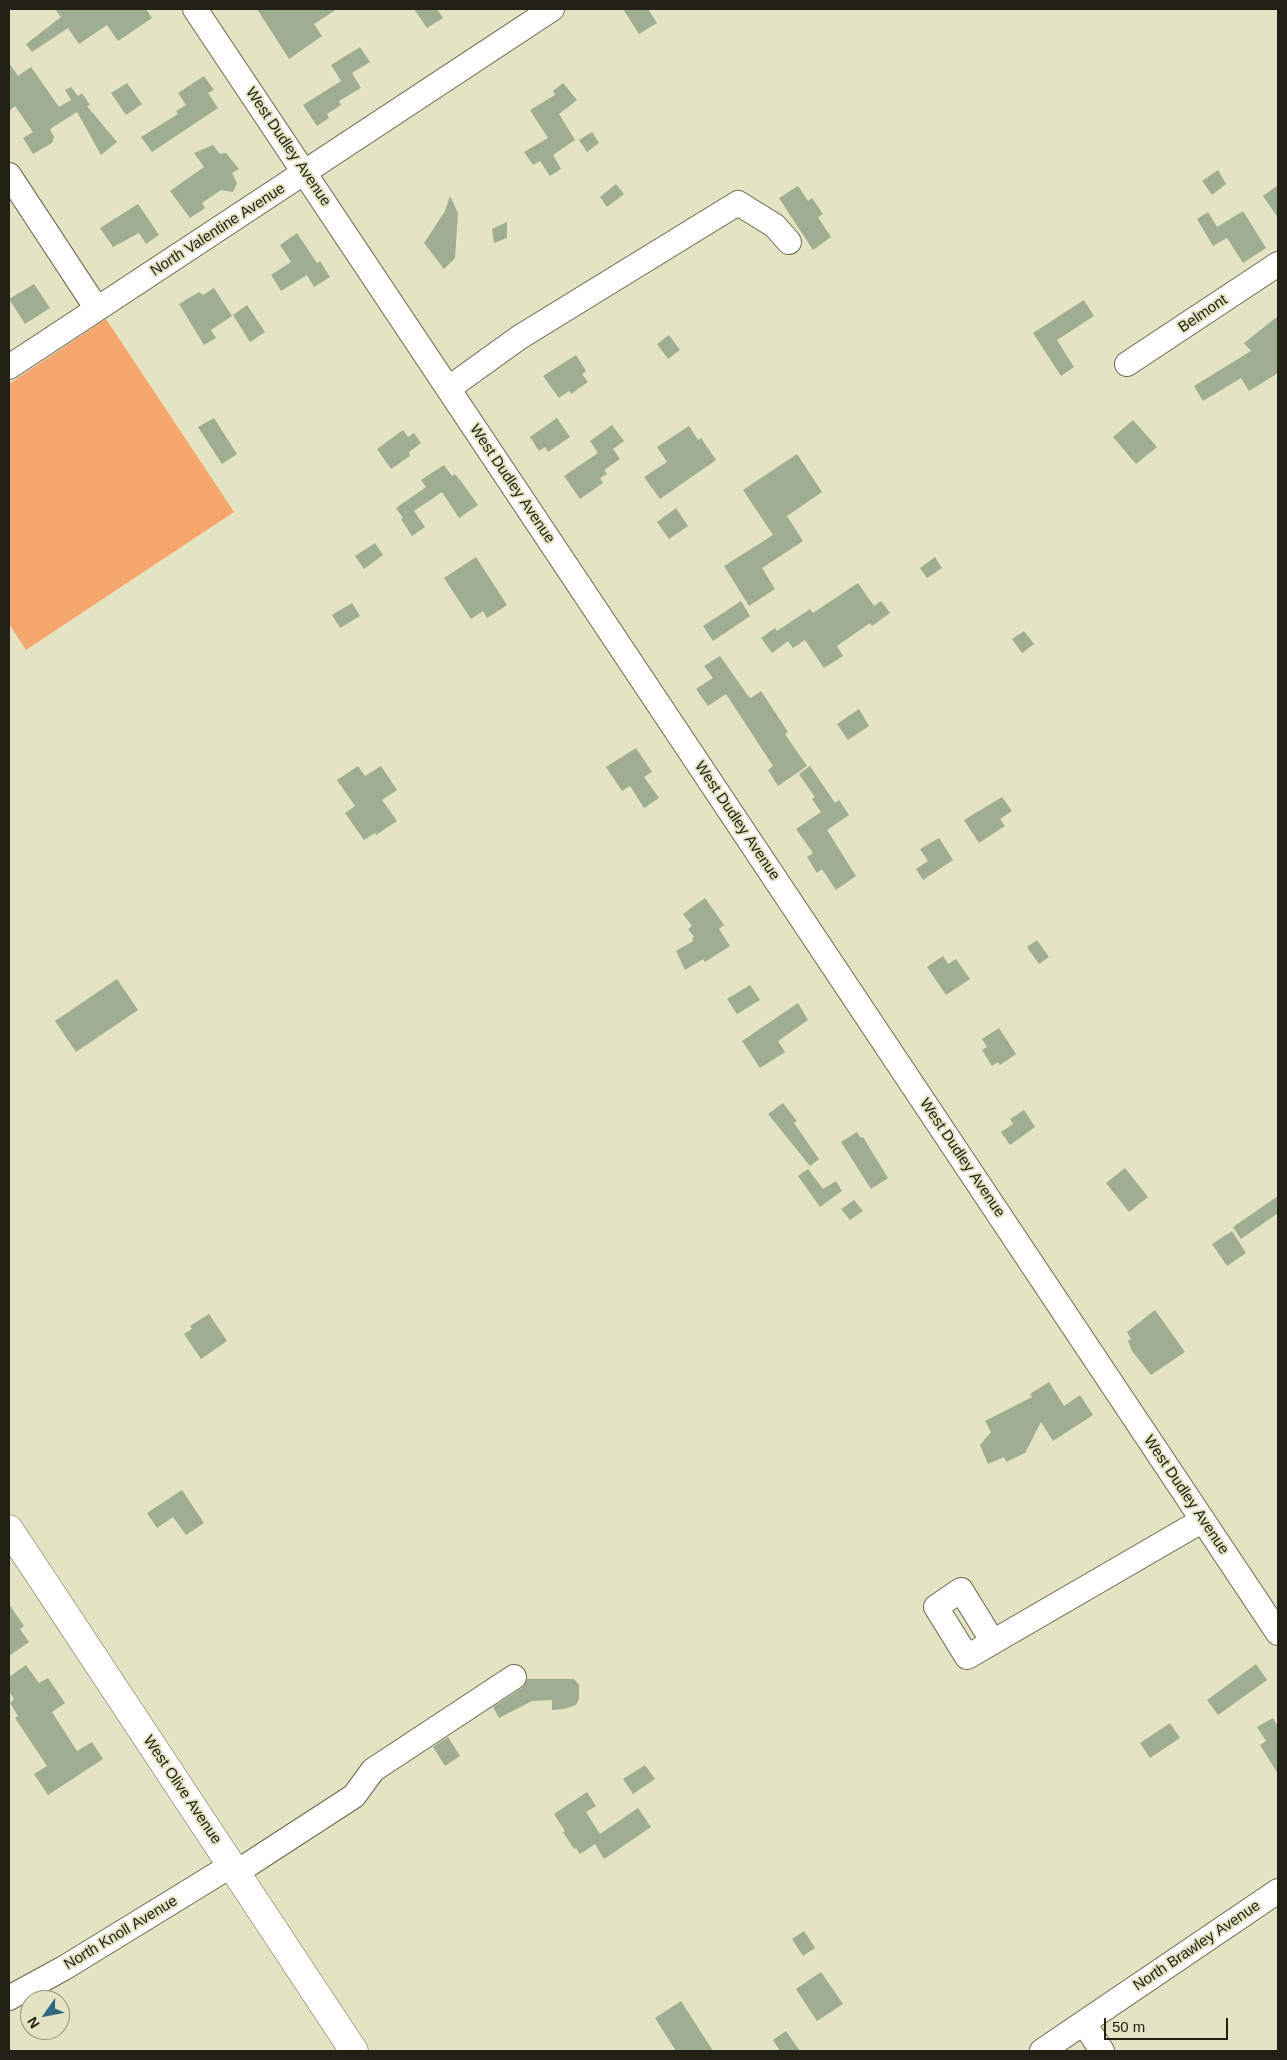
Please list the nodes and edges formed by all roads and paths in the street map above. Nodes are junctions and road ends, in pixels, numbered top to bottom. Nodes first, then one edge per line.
1 (195, 9) edge
2 (552, 9) edge
3 (305, 172) junction
4 (9, 176) edge
5 (789, 242) dead end
6 (1278, 264) edge
7 (97, 309) junction
8 (1127, 364) dead end
9 (9, 367) edge
10 (448, 388) junction
11 (1203, 1520) junction
12 (13, 1544) edge
13 (1278, 1633) edge
14 (994, 1642) dead end
15 (514, 1677) dead end
16 (235, 1869) junction
17 (1278, 1891) edge
18 (9, 1998) edge
19 (1084, 2023) junction
20 (354, 2051) edge
21 (1042, 2051) edge
22 (1102, 2051) edge

1 - 3 street, West Dudley Avenue
2 - 3 street, North Valentine Avenue
3 - 7 street, North Valentine Avenue
3 - 10 street, West Dudley Avenue
4 - 7 street
5 - 10 street
6 - 8 street, Belmont
7 - 9 street, North Valentine Avenue
10 - 11 street, West Dudley Avenue
11 - 13 street, West Dudley Avenue
11 - 14 street
12 - 16 main road, West Olive Avenue
15 - 16 street, North Knoll Avenue
16 - 18 street, North Knoll Avenue
16 - 20 main road, West Olive Avenue
17 - 19 street, North Brawley Avenue
19 - 21 street, North Brawley Avenue
19 - 22 street

